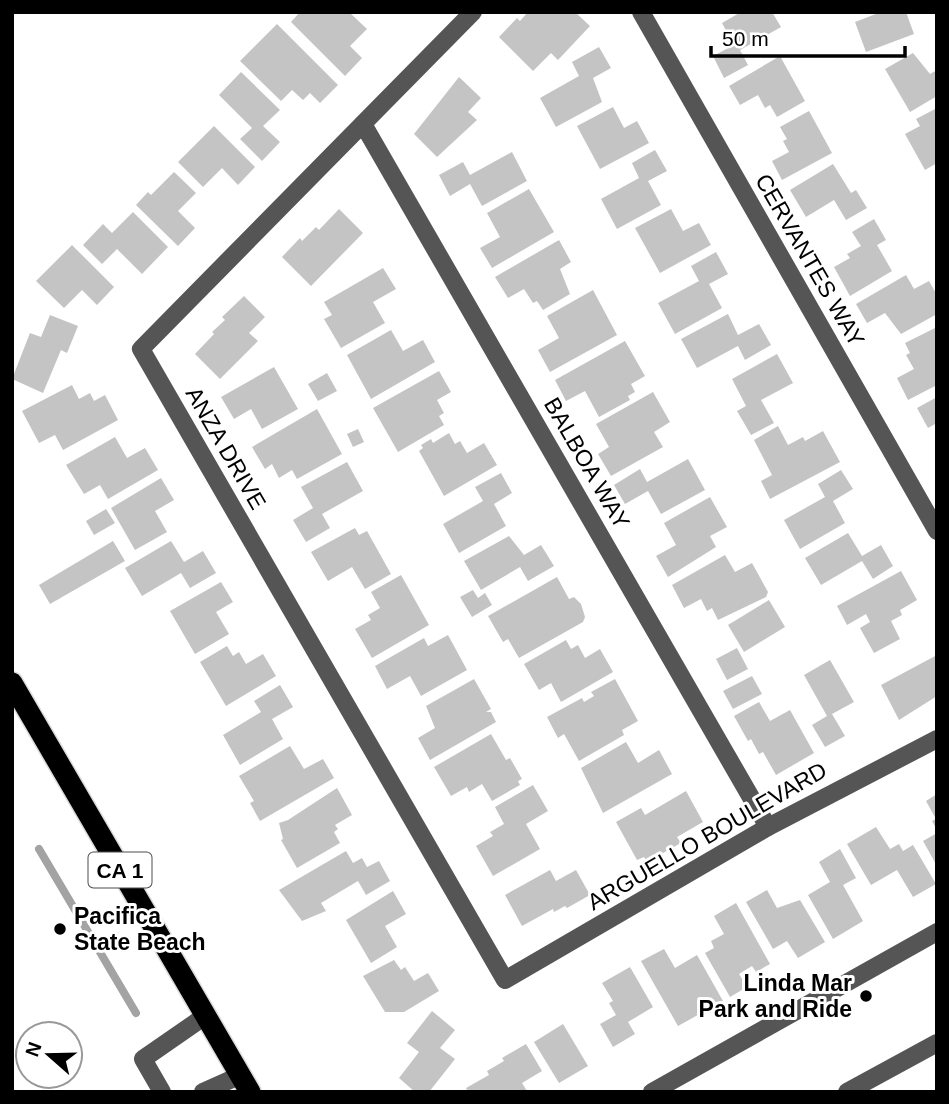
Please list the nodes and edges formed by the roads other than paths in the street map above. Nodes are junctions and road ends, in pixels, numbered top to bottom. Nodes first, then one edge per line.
1 (473, 12) edge
2 (640, 12) edge
3 (363, 124) junction
4 (937, 531) edge
5 (12, 683) edge
6 (937, 739) edge
7 (768, 827) junction
8 (937, 932) edge
9 (505, 981) joint
10 (205, 1016) junction
11 (937, 1043) edge
12 (246, 1084) edge
13 (162, 1092) edge
14 (203, 1092) edge
15 (652, 1092) edge
16 (847, 1092) edge

1 - 3 street, ANZA DRIVE
2 - 4 street, CERVANTES WAY
3 - 7 street, BALBOA WAY
3 - 9 street, ANZA DRIVE
5 - 10 highway, CA 1
6 - 7 street, ARGUELLO BOULEVARD
7 - 9 street, ARGUELLO BOULEVARD
8 - 15 street
10 - 12 highway, CA 1
10 - 13 street
11 - 16 street
12 - 14 street

